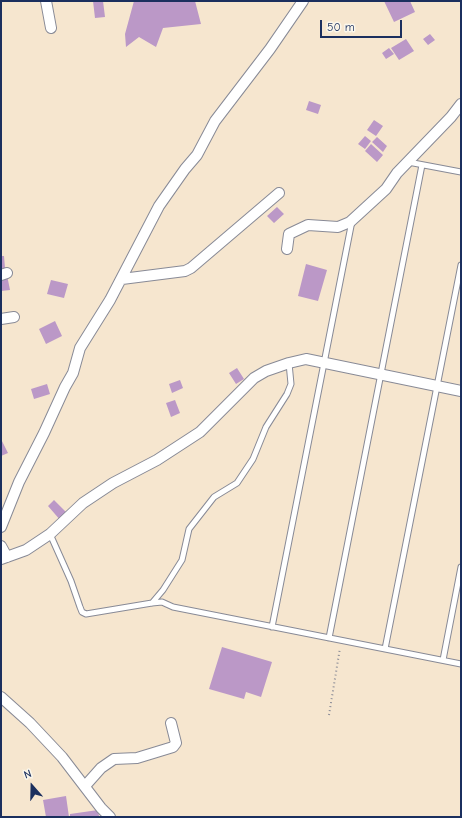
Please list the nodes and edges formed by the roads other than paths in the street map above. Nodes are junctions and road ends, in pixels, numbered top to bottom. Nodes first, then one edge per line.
1 (46, 1) edge
2 (303, 1) edge
3 (51, 28) dead end
4 (461, 104) edge
5 (408, 162) junction
6 (422, 165) junction
7 (461, 172) edge
8 (279, 193) dead end
9 (353, 219) junction
10 (286, 249) dead end
11 (461, 266) edge
12 (122, 279) junction
13 (14, 317) dead end
14 (1, 319) edge
15 (289, 362) junction
16 (324, 363) junction
17 (380, 374) junction
18 (437, 386) junction
19 (461, 391) edge
20 (1, 527) edge
21 (50, 534) junction
22 (1, 546) edge
23 (4, 558) edge
24 (461, 567) edge
25 (152, 603) junction
26 (272, 627) junction
27 (329, 638) junction
28 (385, 649) junction
29 (443, 660) junction
30 (461, 664) edge
31 (1, 697) edge
32 (171, 723) dead end
33 (85, 786) junction
34 (110, 817) edge

1 - 3 street
2 - 12 street
4 - 5 street
5 - 6 lane
5 - 9 street
6 - 7 lane
6 - 17 lane
8 - 12 street
9 - 10 street
9 - 16 lane
11 - 18 lane
12 - 20 street
13 - 14 street
15 - 16 street
15 - 21 street
15 - 25 lane
16 - 17 street
16 - 26 lane
17 - 18 street
17 - 27 lane
18 - 19 street
18 - 28 lane
21 - 23 street
21 - 25 lane
22 - 23 street
24 - 29 lane
25 - 26 lane
26 - 27 lane
27 - 28 lane
28 - 29 lane
29 - 30 lane
31 - 33 street
32 - 33 street
33 - 34 street

